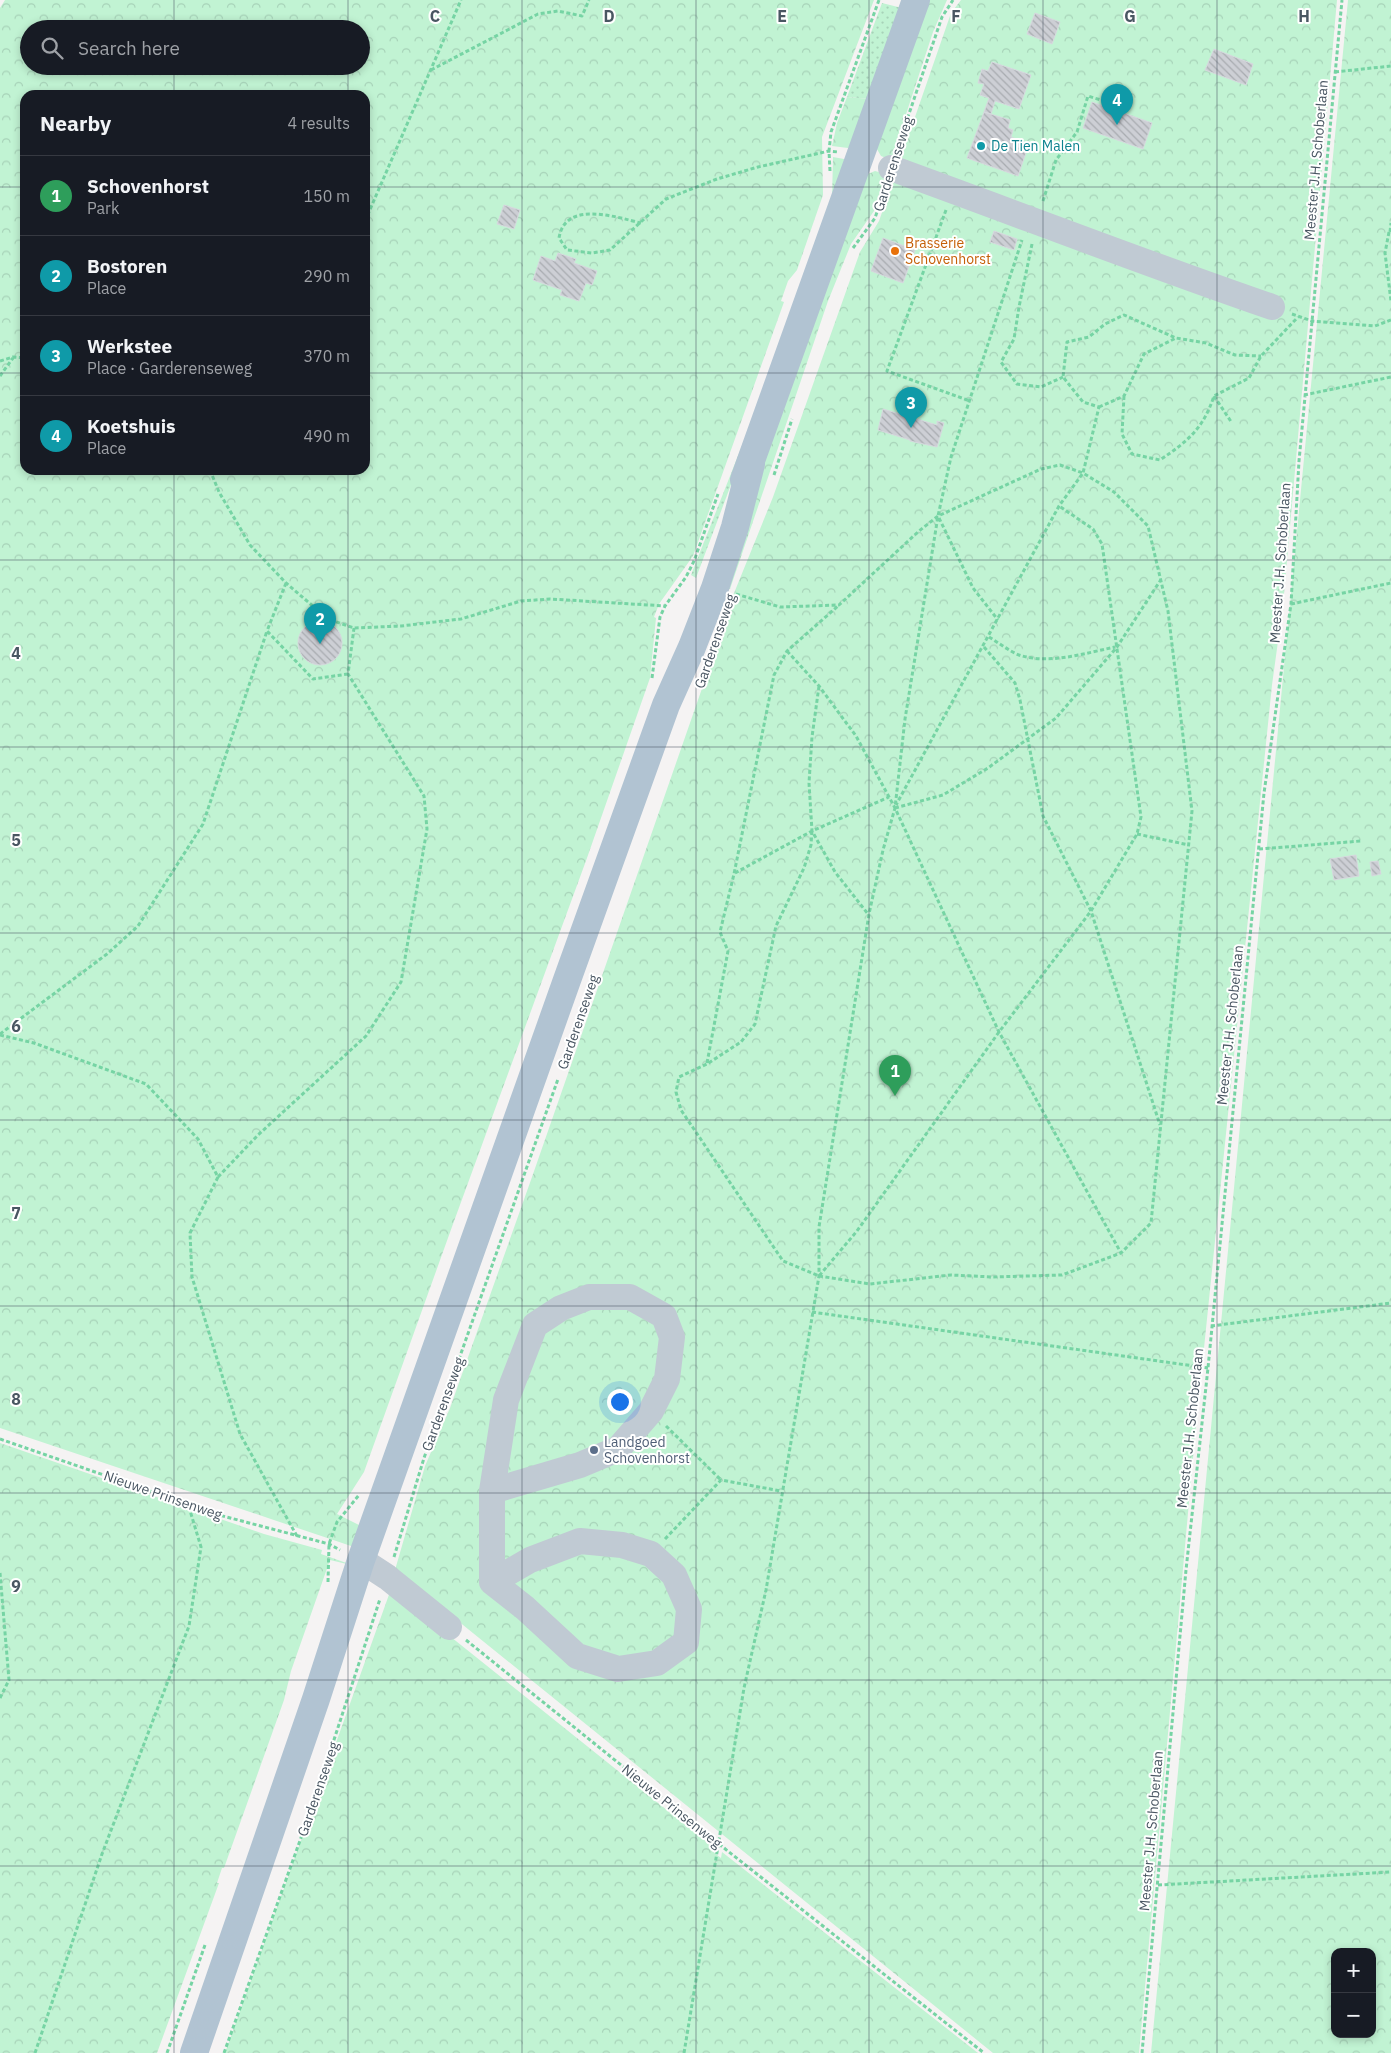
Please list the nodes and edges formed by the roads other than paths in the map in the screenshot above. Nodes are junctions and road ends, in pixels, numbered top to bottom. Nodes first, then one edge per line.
1 (916, 0) edge
2 (891, 168) road end
3 (1272, 307) dead end
4 (492, 1490) junction
5 (361, 1560) junction
6 (492, 1582) junction
7 (449, 1627) road end
8 (194, 2053) edge

1 - 5 main road, Garderenseweg
2 - 3 street
4 - 4 street
4 - 6 street
5 - 7 street
5 - 8 main road, Garderenseweg
6 - 6 street

